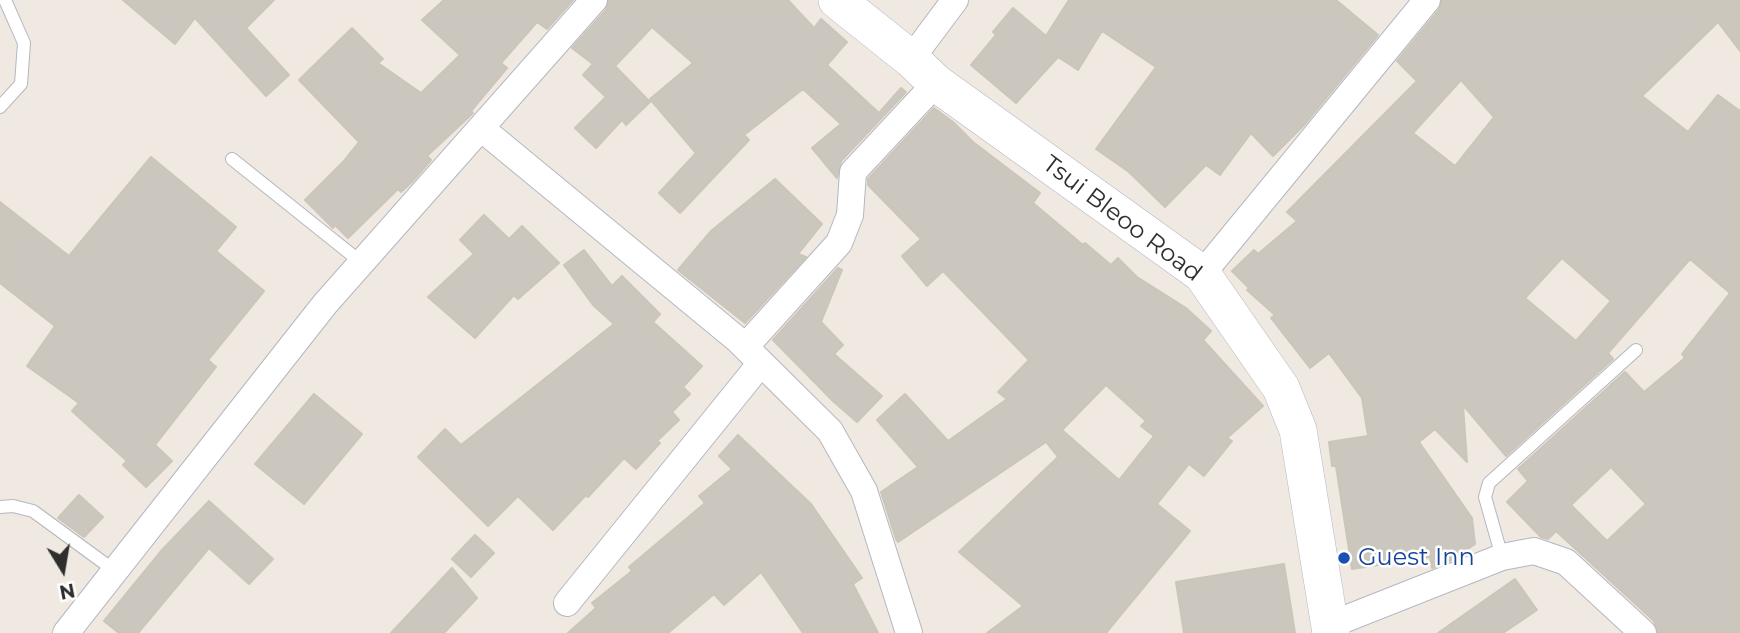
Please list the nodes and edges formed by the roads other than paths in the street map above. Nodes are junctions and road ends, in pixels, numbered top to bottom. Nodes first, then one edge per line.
1 (5, 0) edge
2 (594, 0) edge
3 (836, 0) edge
4 (955, 0) edge
5 (1427, 0) edge
6 (923, 71) junction
7 (0, 107) edge
8 (482, 129) junction
9 (232, 159) dead end
10 (362, 263) junction
11 (1202, 274) junction
12 (1636, 350) dead end
13 (753, 355) junction
14 (0, 507) edge
15 (1502, 558) junction
16 (115, 571) junction
17 (567, 603) dead end
18 (1330, 629) edge
19 (76, 630) edge
20 (909, 633) edge
21 (1643, 633) edge

1 - 7 lane
2 - 8 street
3 - 6 street, Tsui Bleoo Road
4 - 6 street
5 - 11 street
6 - 11 street, Tsui Bleoo Road
6 - 13 street
8 - 10 street
8 - 13 street
9 - 10 lane
10 - 16 street
11 - 18 street, Tsui Bleoo Road
12 - 15 lane
13 - 17 street
13 - 20 street
14 - 16 lane
15 - 18 street
15 - 21 street
16 - 19 street

